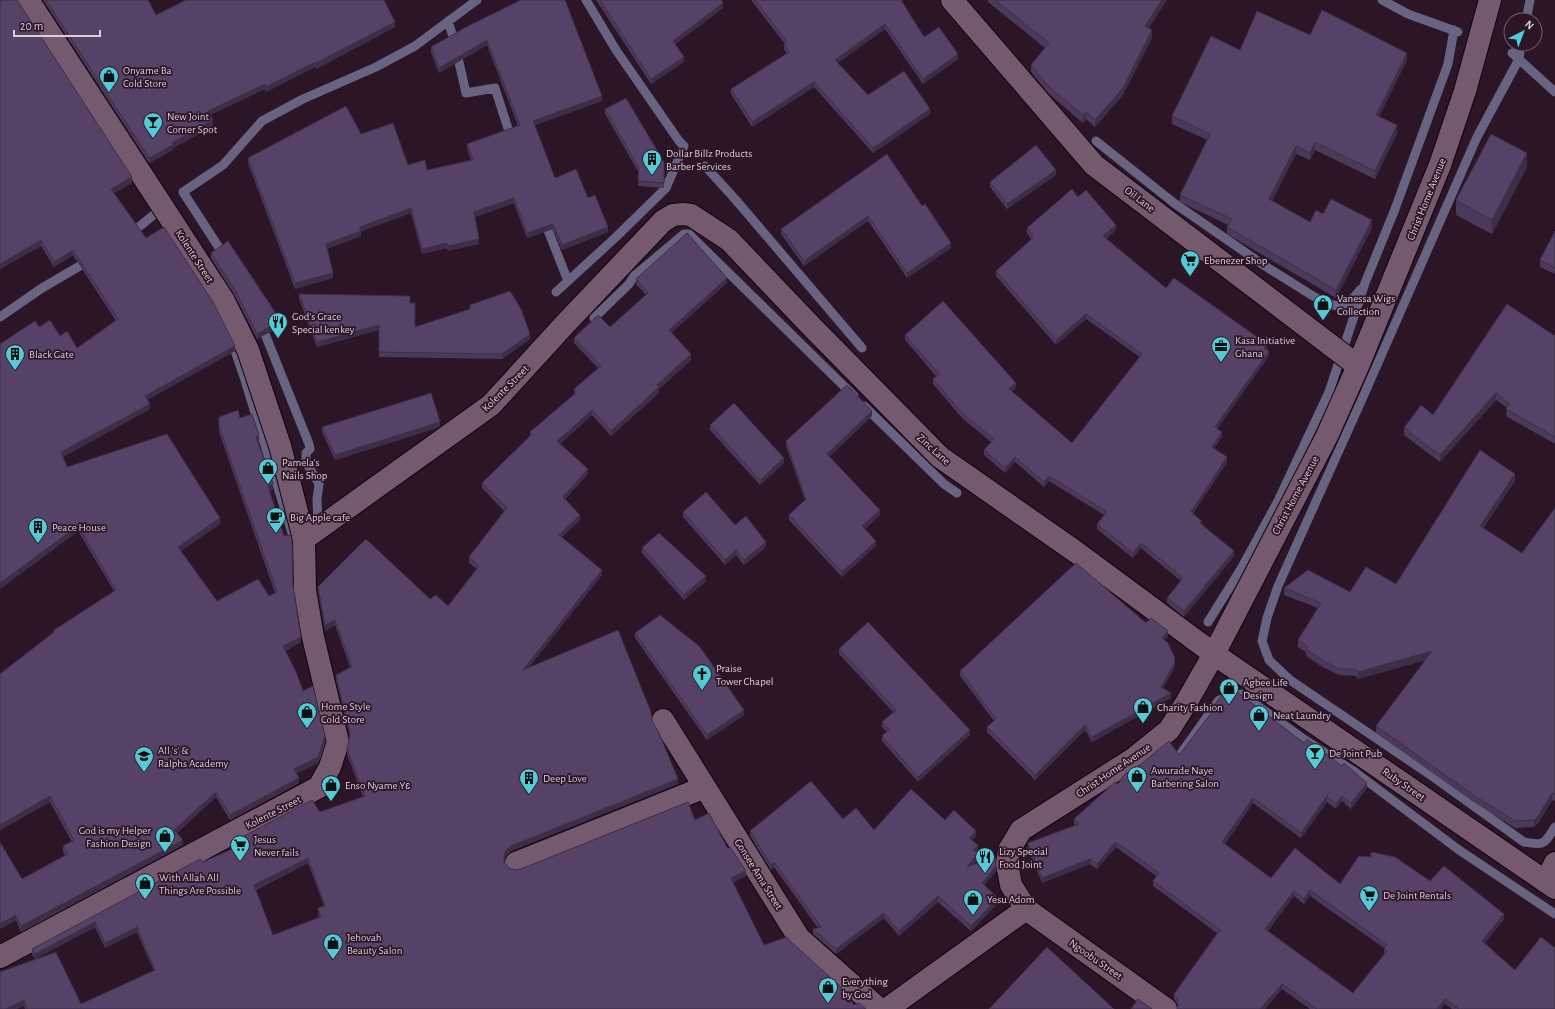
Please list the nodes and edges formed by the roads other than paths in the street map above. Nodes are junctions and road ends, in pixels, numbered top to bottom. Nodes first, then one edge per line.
1 (28, 0) edge
2 (952, 0) edge
3 (1490, 0) edge
4 (683, 214) joint
5 (1358, 366) junction
6 (304, 539) junction
7 (1214, 654) junction
8 (663, 720) dead end
9 (705, 787) junction
10 (516, 863) dead end
11 (1552, 877) edge
12 (1026, 910) junction
13 (0, 957) edge
14 (879, 1009) edge
15 (887, 1009) edge
16 (1166, 1009) edge

1 - 6 street, Kolente Street
2 - 5 street, Oil Lane
3 - 5 street, Christ Home Avenue
4 - 6 street, Kolente Street
4 - 7 street, Zinc Lane
5 - 7 street, Christ Home Avenue
6 - 13 street, Kolente Street
7 - 11 street, Ruby Street
7 - 12 street, Christ Home Avenue
8 - 9 street, Gonsee Ama Street
9 - 10 street
9 - 14 street, Gonsee Ama Street
12 - 15 street
12 - 16 street, Ngoobu Street

